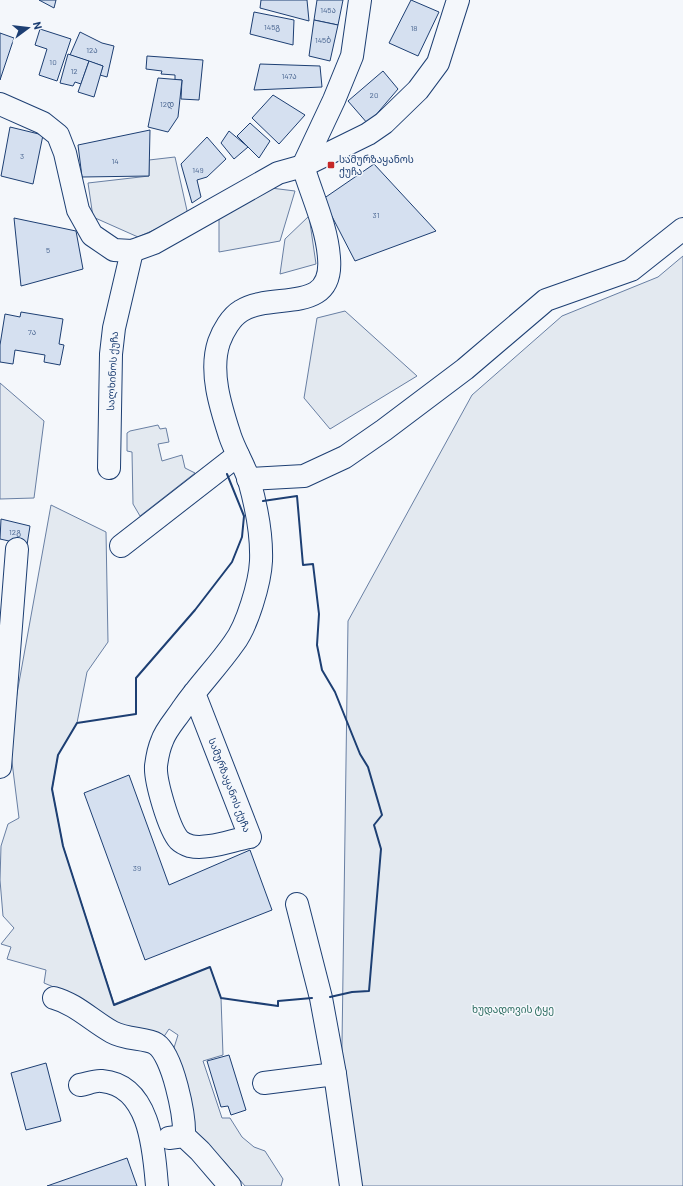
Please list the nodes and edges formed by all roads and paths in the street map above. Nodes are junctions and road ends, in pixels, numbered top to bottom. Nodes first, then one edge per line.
1 (360, 0) edge
2 (458, 0) edge
3 (0, 104) edge
4 (303, 166) junction
5 (683, 229) edge
6 (132, 251) junction
7 (238, 455) junction
8 (109, 468) dead end
9 (248, 479) junction
10 (121, 546) dead end
11 (17, 549) dead end
12 (194, 692) junction
13 (0, 767) edge
14 (297, 904) dead end
15 (54, 998) dead end
16 (334, 1074) junction
17 (264, 1083) dead end
18 (80, 1085) dead end
19 (184, 1136) junction
20 (153, 1141) junction
21 (157, 1186) edge
22 (230, 1186) edge
23 (351, 1186) edge

1 - 4 street
2 - 4 street
3 - 6 street
4 - 6 street
4 - 7 street, სამურზაყანოს ქუჩა
5 - 9 street
6 - 8 street, სალხინოს ქუჩა
7 - 9 street, სამურზაყანოს ქუჩა
7 - 10 street
9 - 12 street, სამურზაყანოს ქუჩა
11 - 13 street
12 - 12 street, სამურზაყანოს ქუჩა
14 - 16 street
15 - 19 street
16 - 17 street
16 - 23 street
18 - 20 street
19 - 20 street
19 - 22 street
20 - 21 street

